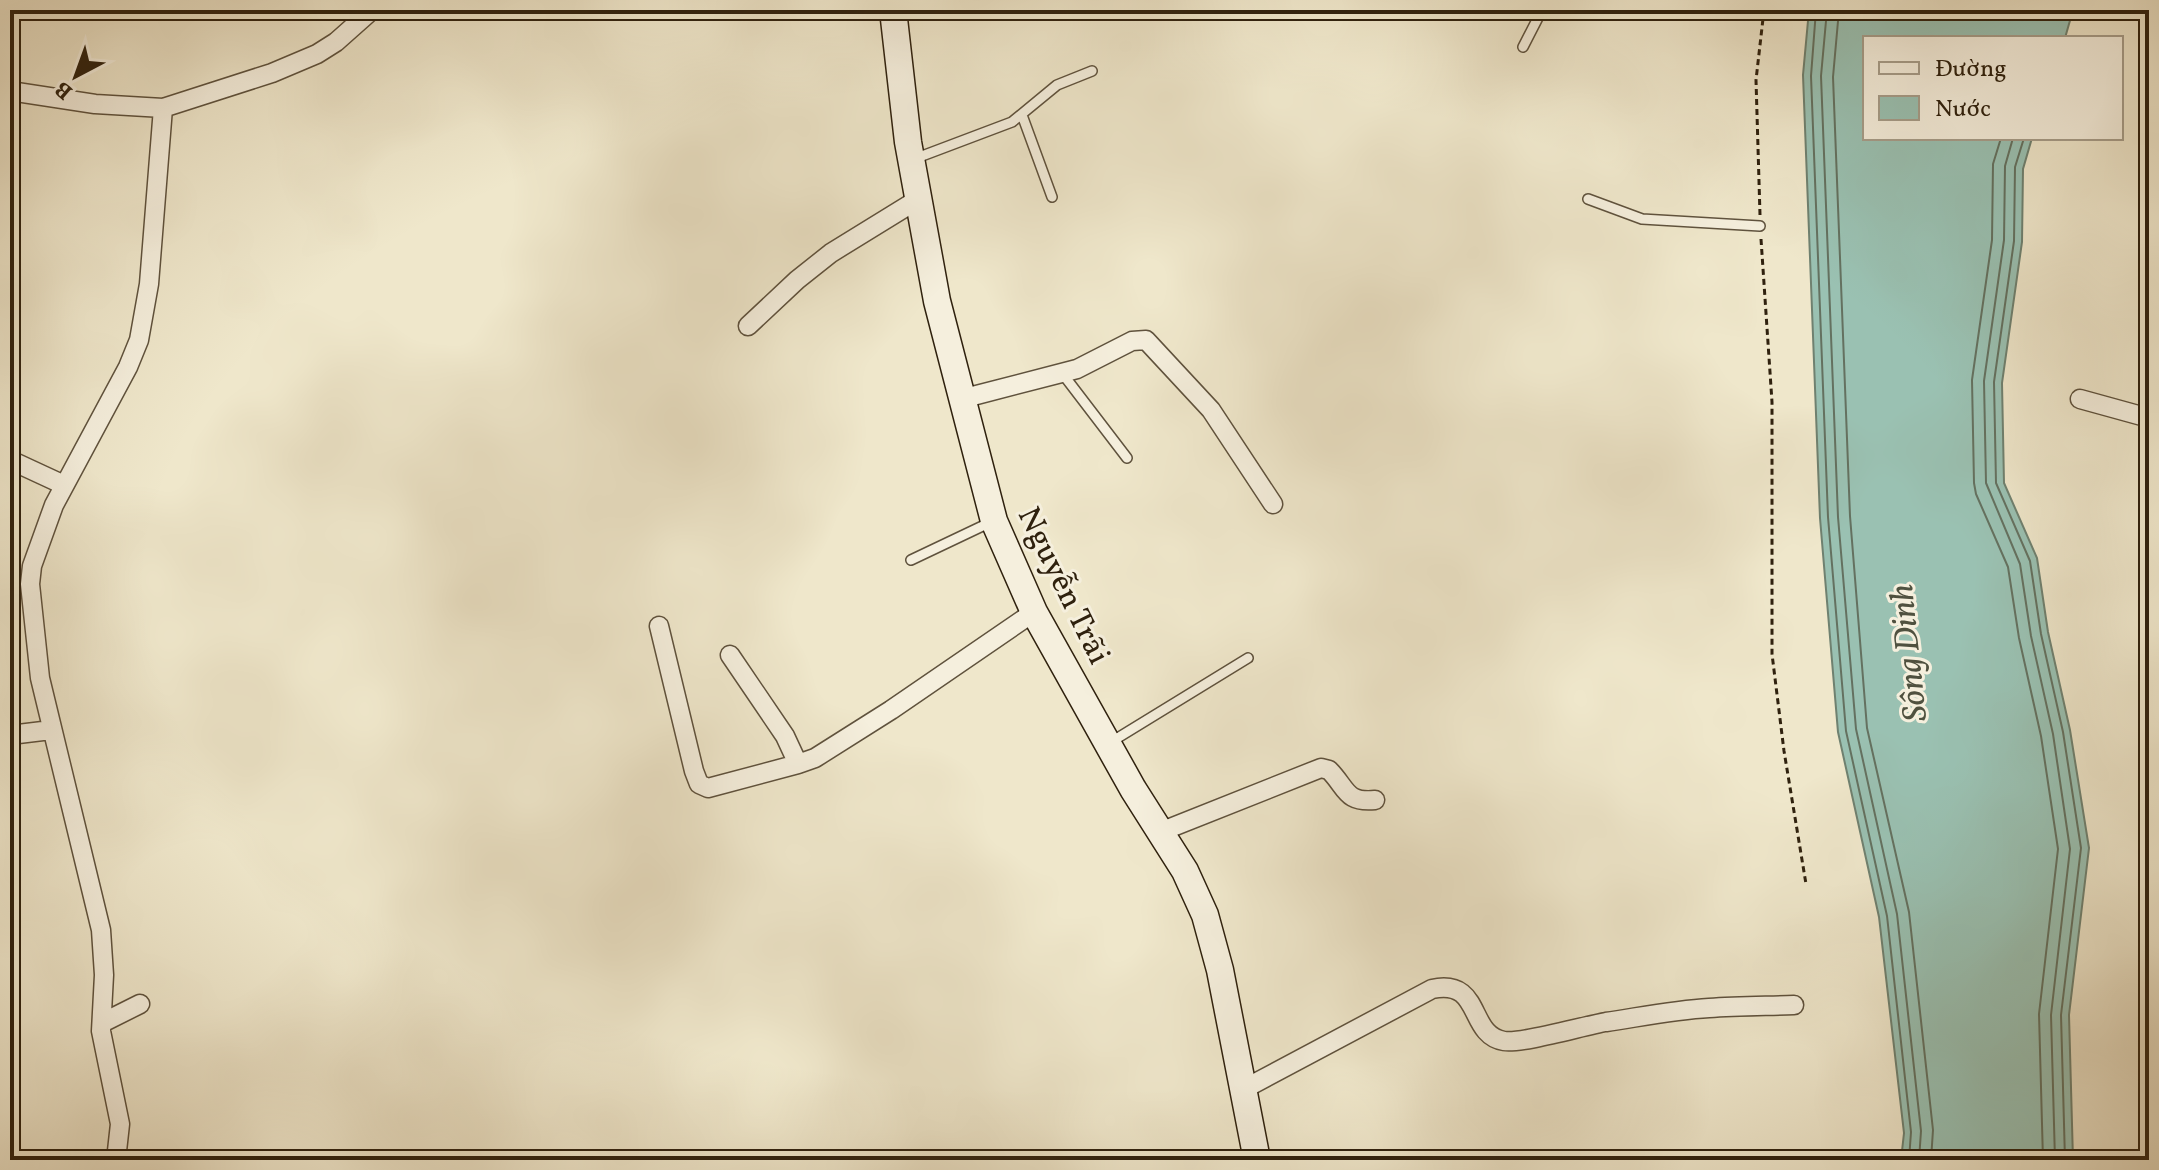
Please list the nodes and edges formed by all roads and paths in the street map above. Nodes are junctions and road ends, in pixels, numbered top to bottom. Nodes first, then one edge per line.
1 (372, 10) edge
2 (893, 10) edge
3 (1542, 10) edge
4 (1764, 10) edge
5 (1523, 47) dead end
6 (1092, 71) dead end
7 (10, 92) edge
8 (163, 108) junction
9 (1022, 115) junction
10 (911, 160) junction
11 (1052, 197) dead end
12 (1588, 199) dead end
13 (917, 200) junction
14 (1760, 226) junction
15 (748, 326) dead end
16 (1062, 373) junction
17 (961, 399) junction
18 (2080, 399) dead end
19 (2149, 418) edge
20 (1127, 458) dead end
21 (10, 460) edge
22 (64, 485) junction
23 (1273, 504) dead end
24 (994, 521) junction
25 (911, 560) dead end
26 (1034, 612) junction
27 (659, 626) dead end
28 (730, 655) dead end
29 (1248, 658) dead end
30 (51, 730) junction
31 (10, 735) edge
32 (1108, 744) junction
33 (798, 764) junction
34 (1375, 800) dead end
35 (1160, 832) junction
36 (1806, 884) dead end
37 (140, 1004) dead end
38 (1794, 1005) dead end
39 (102, 1023) junction
40 (1244, 1089) junction
41 (116, 1160) edge
42 (1257, 1160) edge

1 - 8 street
2 - 10 main road, Nguyễn Trãi
3 - 5 lane
4 - 14 path
6 - 9 lane
7 - 8 street
8 - 22 street
9 - 10 lane
9 - 11 lane
10 - 13 main road, Nguyễn Trãi
12 - 14 lane
13 - 15 street
13 - 17 main road, Nguyễn Trãi
14 - 36 path
16 - 17 street
16 - 20 lane
16 - 23 street
17 - 24 main road, Nguyễn Trãi
18 - 19 street
21 - 22 street
22 - 30 street
24 - 25 lane
24 - 26 main road, Nguyễn Trãi
26 - 32 main road, Nguyễn Trãi
26 - 33 street
27 - 33 street
28 - 33 street
29 - 32 lane
30 - 31 street
30 - 39 street
32 - 35 main road, Nguyễn Trãi
34 - 35 street
35 - 40 main road, Nguyễn Trãi
37 - 39 street
38 - 40 street
39 - 41 street
40 - 42 main road, Nguyễn Trãi

